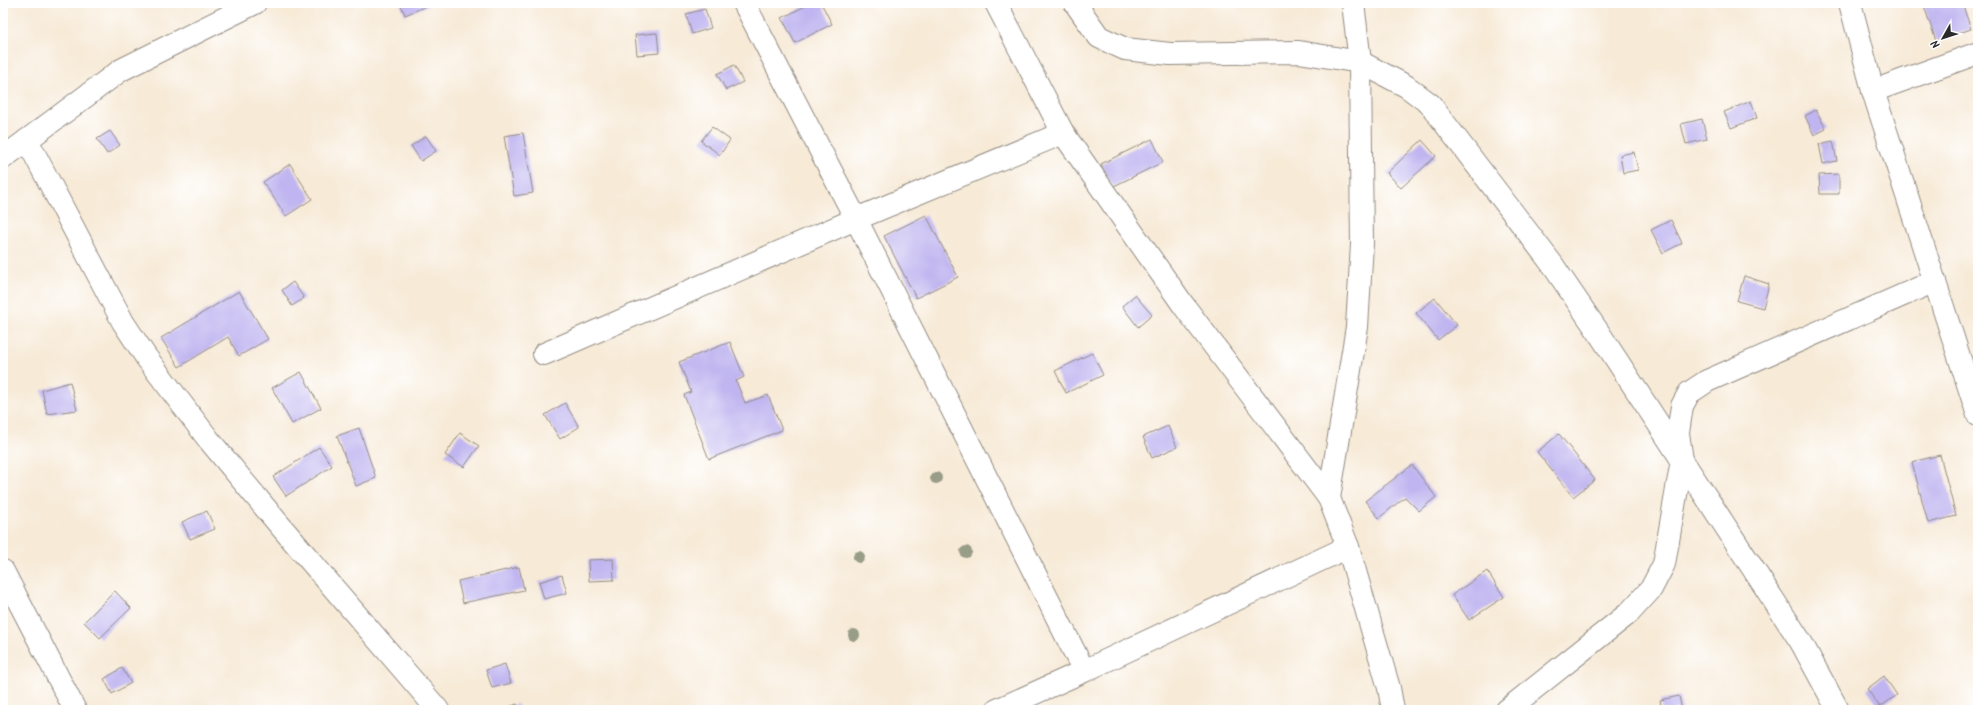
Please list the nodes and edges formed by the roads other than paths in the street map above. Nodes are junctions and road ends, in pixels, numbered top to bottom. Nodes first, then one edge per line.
1 (255, 3) edge
2 (744, 3) edge
3 (996, 3) edge
4 (1075, 3) edge
5 (1353, 3) edge
6 (1850, 3) edge
7 (1978, 53) edge
8 (1360, 62) junction
9 (1873, 92) junction
10 (1064, 133) junction
11 (27, 140) junction
12 (3, 158) edge
13 (856, 219) junction
14 (1935, 281) junction
15 (544, 354) dead end
16 (1978, 415) edge
17 (1682, 460) junction
18 (1329, 498) junction
19 (1348, 547) junction
20 (3, 571) edge
21 (1084, 671) junction
22 (74, 710) edge
23 (438, 710) edge
24 (997, 710) edge
25 (1393, 710) edge
26 (1507, 710) edge
27 (1838, 710) edge

1 - 11 street
2 - 13 street
3 - 10 street
4 - 8 street
5 - 8 street
6 - 9 street
7 - 9 street
8 - 17 street
8 - 18 street
9 - 14 street
10 - 13 street
10 - 18 street
11 - 12 street
11 - 23 street
13 - 15 street
13 - 21 street
14 - 16 street
14 - 17 street
17 - 26 street
17 - 27 street
18 - 19 street
19 - 21 street
19 - 25 street
20 - 22 street
21 - 24 street

